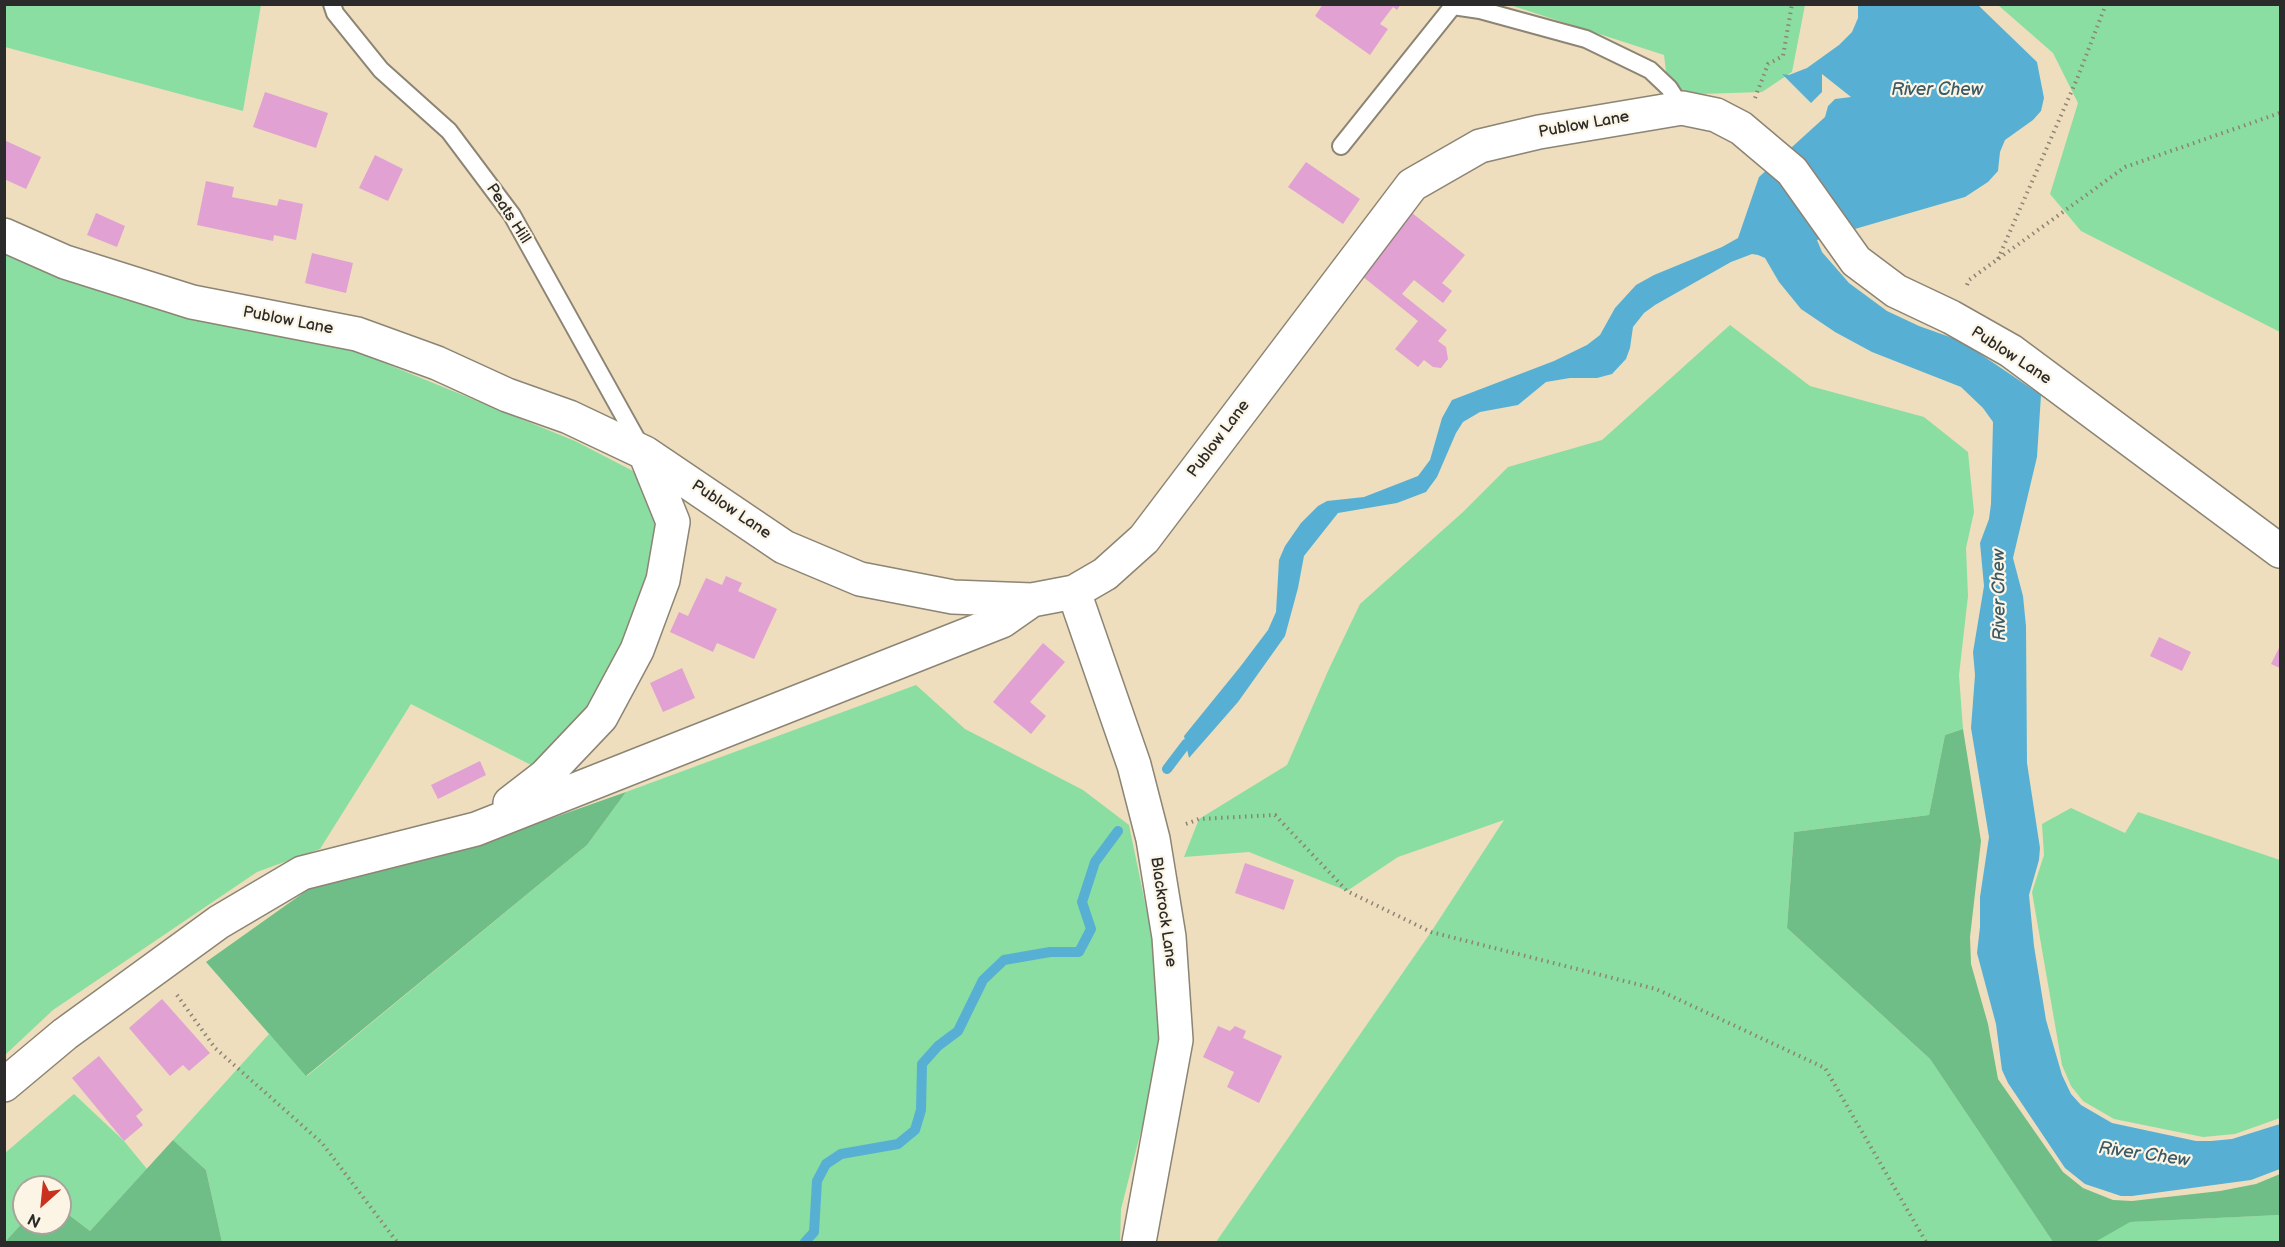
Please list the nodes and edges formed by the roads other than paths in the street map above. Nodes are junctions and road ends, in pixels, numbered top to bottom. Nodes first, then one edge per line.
1 (332, 4) edge
2 (1682, 108) junction
3 (1341, 146) dead end
4 (4, 235) edge
5 (645, 453) junction
6 (2280, 551) edge
7 (1074, 592) junction
8 (1032, 600) junction
9 (476, 829) junction
10 (4, 1085) edge
11 (1139, 1242) edge

1 - 5 lane, Peats Hill
2 - 3 lane
2 - 6 street, Publow Lane
2 - 7 street, Publow Lane
4 - 5 street, Publow Lane
5 - 8 street, Publow Lane
5 - 9 street
7 - 8 street, Publow Lane
7 - 11 street, Blackrock Lane
8 - 9 street
9 - 10 street

